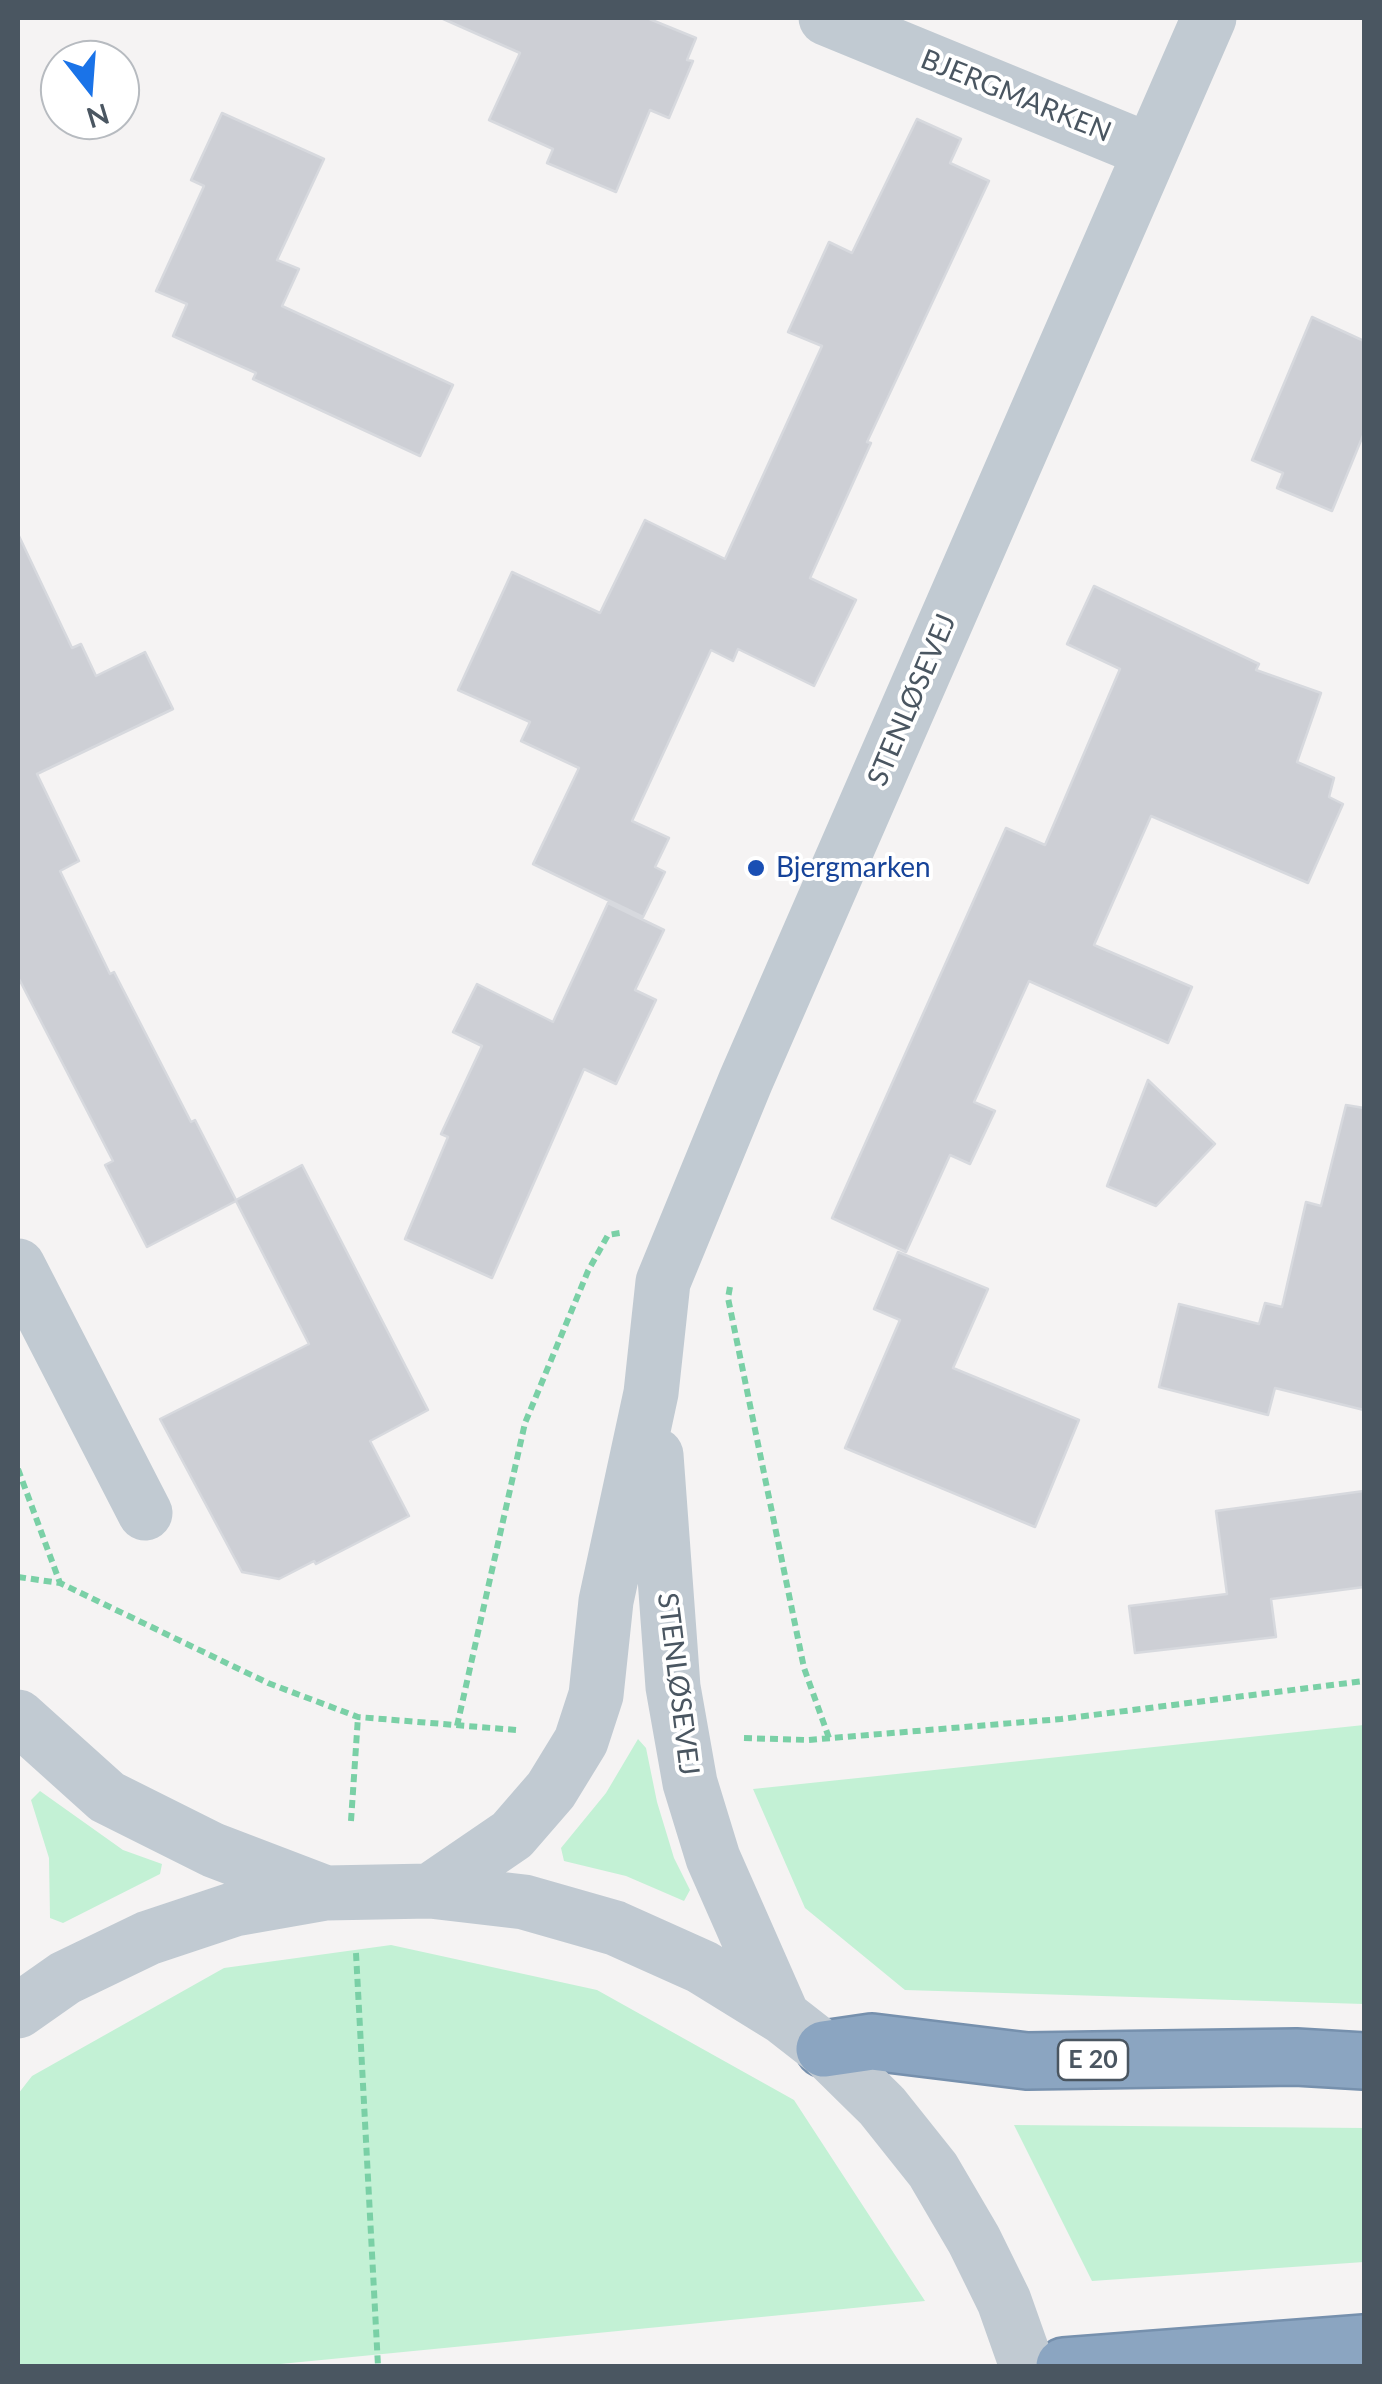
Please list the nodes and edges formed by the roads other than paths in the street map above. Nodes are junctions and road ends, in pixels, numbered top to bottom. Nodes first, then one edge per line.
1 (826, 18) edge
2 (1209, 18) edge
3 (1150, 151) junction
4 (18, 1266) edge
5 (651, 1393) junction
6 (146, 1513) dead end
7 (18, 1717) edge
8 (430, 1891) junction
9 (326, 1894) junction
10 (18, 2011) edge
11 (803, 2033) junction
12 (1364, 2061) edge
13 (1364, 2343) edge
14 (1026, 2366) edge
15 (1064, 2366) edge

1 - 3 street, BJERGMARKEN
2 - 3 street, STENLØSEVEJ
3 - 5 street, STENLØSEVEJ
4 - 6 street
5 - 8 street, STENLØSEVEJ
5 - 11 street, STENLØSEVEJ
7 - 9 street
8 - 9 street
8 - 11 street
9 - 10 street
11 - 12 highway, E 20
11 - 14 street
13 - 15 highway

